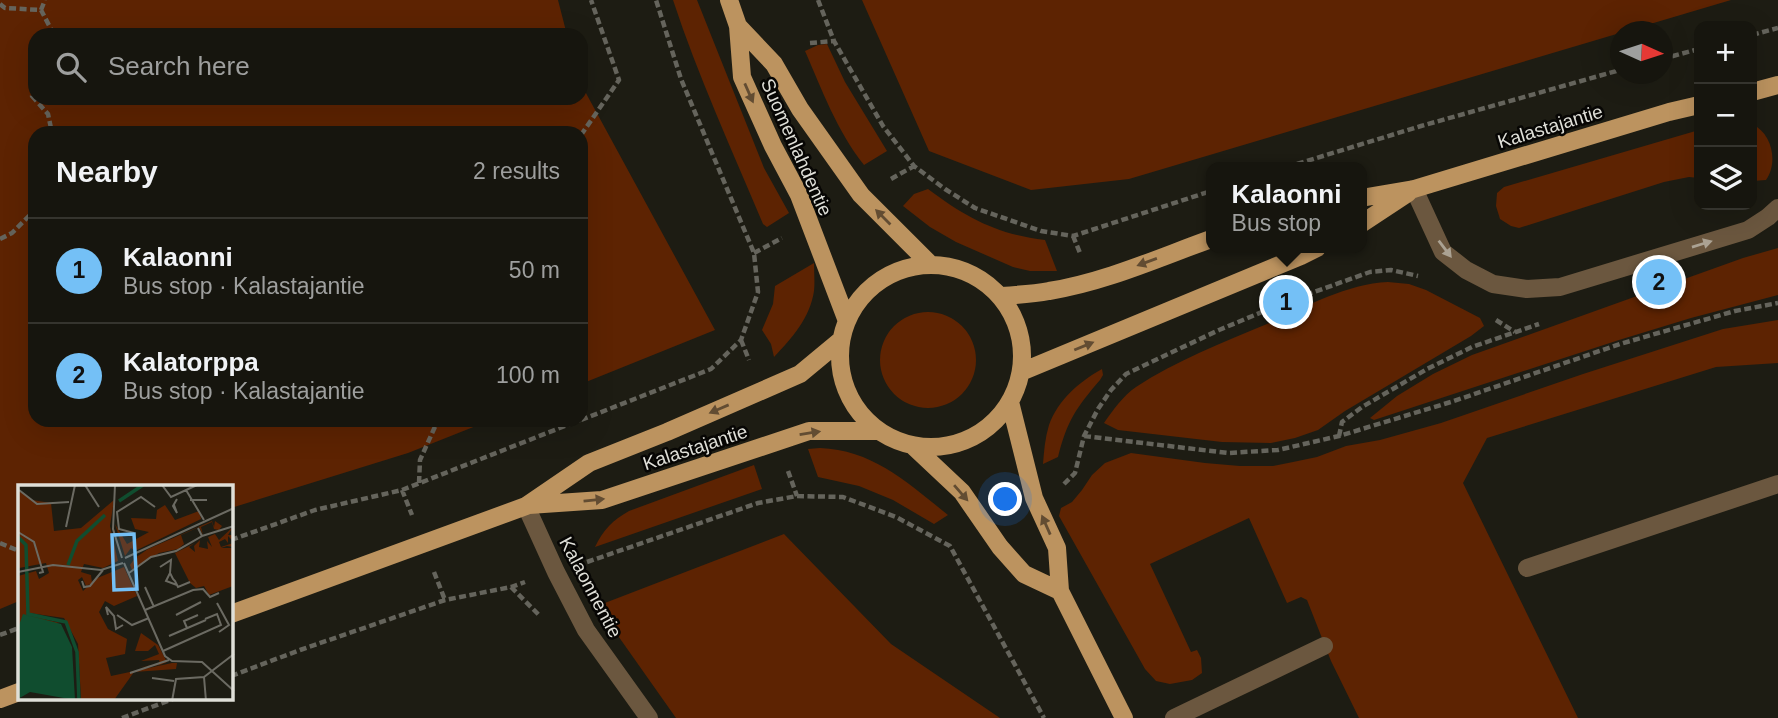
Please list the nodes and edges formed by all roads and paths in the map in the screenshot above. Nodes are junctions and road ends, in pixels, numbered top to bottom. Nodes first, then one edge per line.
1 (45, 0) edge
2 (591, 0) edge
3 (656, 0) edge
4 (729, 0) edge
5 (818, 0) edge
6 (0, 4) edge
7 (41, 10) junction
8 (738, 26) junction
9 (50, 28) edge
10 (1778, 28) edge
11 (1757, 34) edge
12 (834, 41) junction
13 (810, 43) dead end
14 (1694, 50) edge
15 (1673, 56) edge
16 (1610, 73) edge
17 (1778, 85) edge
18 (1757, 91) edge
19 (40, 105) edge
20 (1694, 106) edge
21 (51, 126) edge
22 (587, 126) edge
23 (1303, 162) edge
24 (1413, 189) junction
25 (1206, 193) edge
26 (1367, 197) edge
27 (1778, 208) edge
28 (28, 217) edge
29 (1367, 219) edge
30 (0, 239) edge
31 (1206, 241) edge
32 (1307, 253) edge
33 (931, 265) junction
34 (1427, 279) dead end
35 (1000, 296) junction
36 (1778, 303) edge
37 (1493, 318) dead end
38 (847, 321) junction
39 (1541, 323) dead end
40 (1515, 332) junction
41 (841, 340) junction
42 (1021, 372) junction
43 (1010, 402) junction
44 (588, 417) edge
45 (435, 427) edge
46 (562, 427) edge
47 (878, 431) junction
48 (1339, 436) junction
49 (912, 445) junction
50 (419, 483) junction
51 (1778, 484) edge
52 (526, 506) junction
53 (233, 539) edge
54 (0, 542) edge
55 (18, 551) edge
56 (1527, 568) dead end
57 (556, 572) junction
58 (1060, 591) junction
59 (233, 613) edge
60 (18, 628) edge
61 (0, 635) edge
62 (1324, 646) dead end
63 (233, 675) edge
64 (18, 692) edge
65 (0, 699) edge
66 (170, 700) edge
67 (122, 718) edge
68 (649, 718) edge
69 (1044, 718) edge
70 (1124, 718) edge
71 (1174, 718) edge

1 - 7 path
2 - 22 path
3 - 44 path
4 - 8 main road, Suomenlahdentie
5 - 12 path
6 - 7 path
7 - 9 path
33 -> 8 main road, Suomenlahdentie
8 -> 38 main road, Suomenlahdentie
10 - 11 path
12 - 13 path
12 - 25 path
14 - 15 path
16 - 23 path
17 - 18 main road
19 - 21 path
20 - 24 main road, Kalastajantie
24 - 26 main road, Kalastajantie
24 -> 27 street
24 - 29 main road, Kalastajantie
28 - 30 path
31 -> 35 main road
42 -> 32 main road
33 - 35 main road
33 - 38 main road
34 - 48 path
35 - 42 main road
36 - 48 path
37 - 40 path
38 - 41 main road
39 - 40 path
40 - 48 path
41 - 47 main road
41 -> 52 main road, Kalastajantie
42 - 43 main road
43 - 49 main road
58 -> 43 main road
45 - 50 path
46 - 50 path
47 - 49 main road
52 -> 47 main road, Kalastajantie
49 -> 58 main road
50 - 53 path
51 - 56 street
52 - 57 street, Kalaonnentie
52 - 59 main road, Kalastajantie
54 - 55 path
57 - 63 path
57 - 68 street, Kalaonnentie
57 - 69 path
58 - 70 main road
60 - 61 path
62 - 71 street
64 - 65 main road
66 - 67 path

